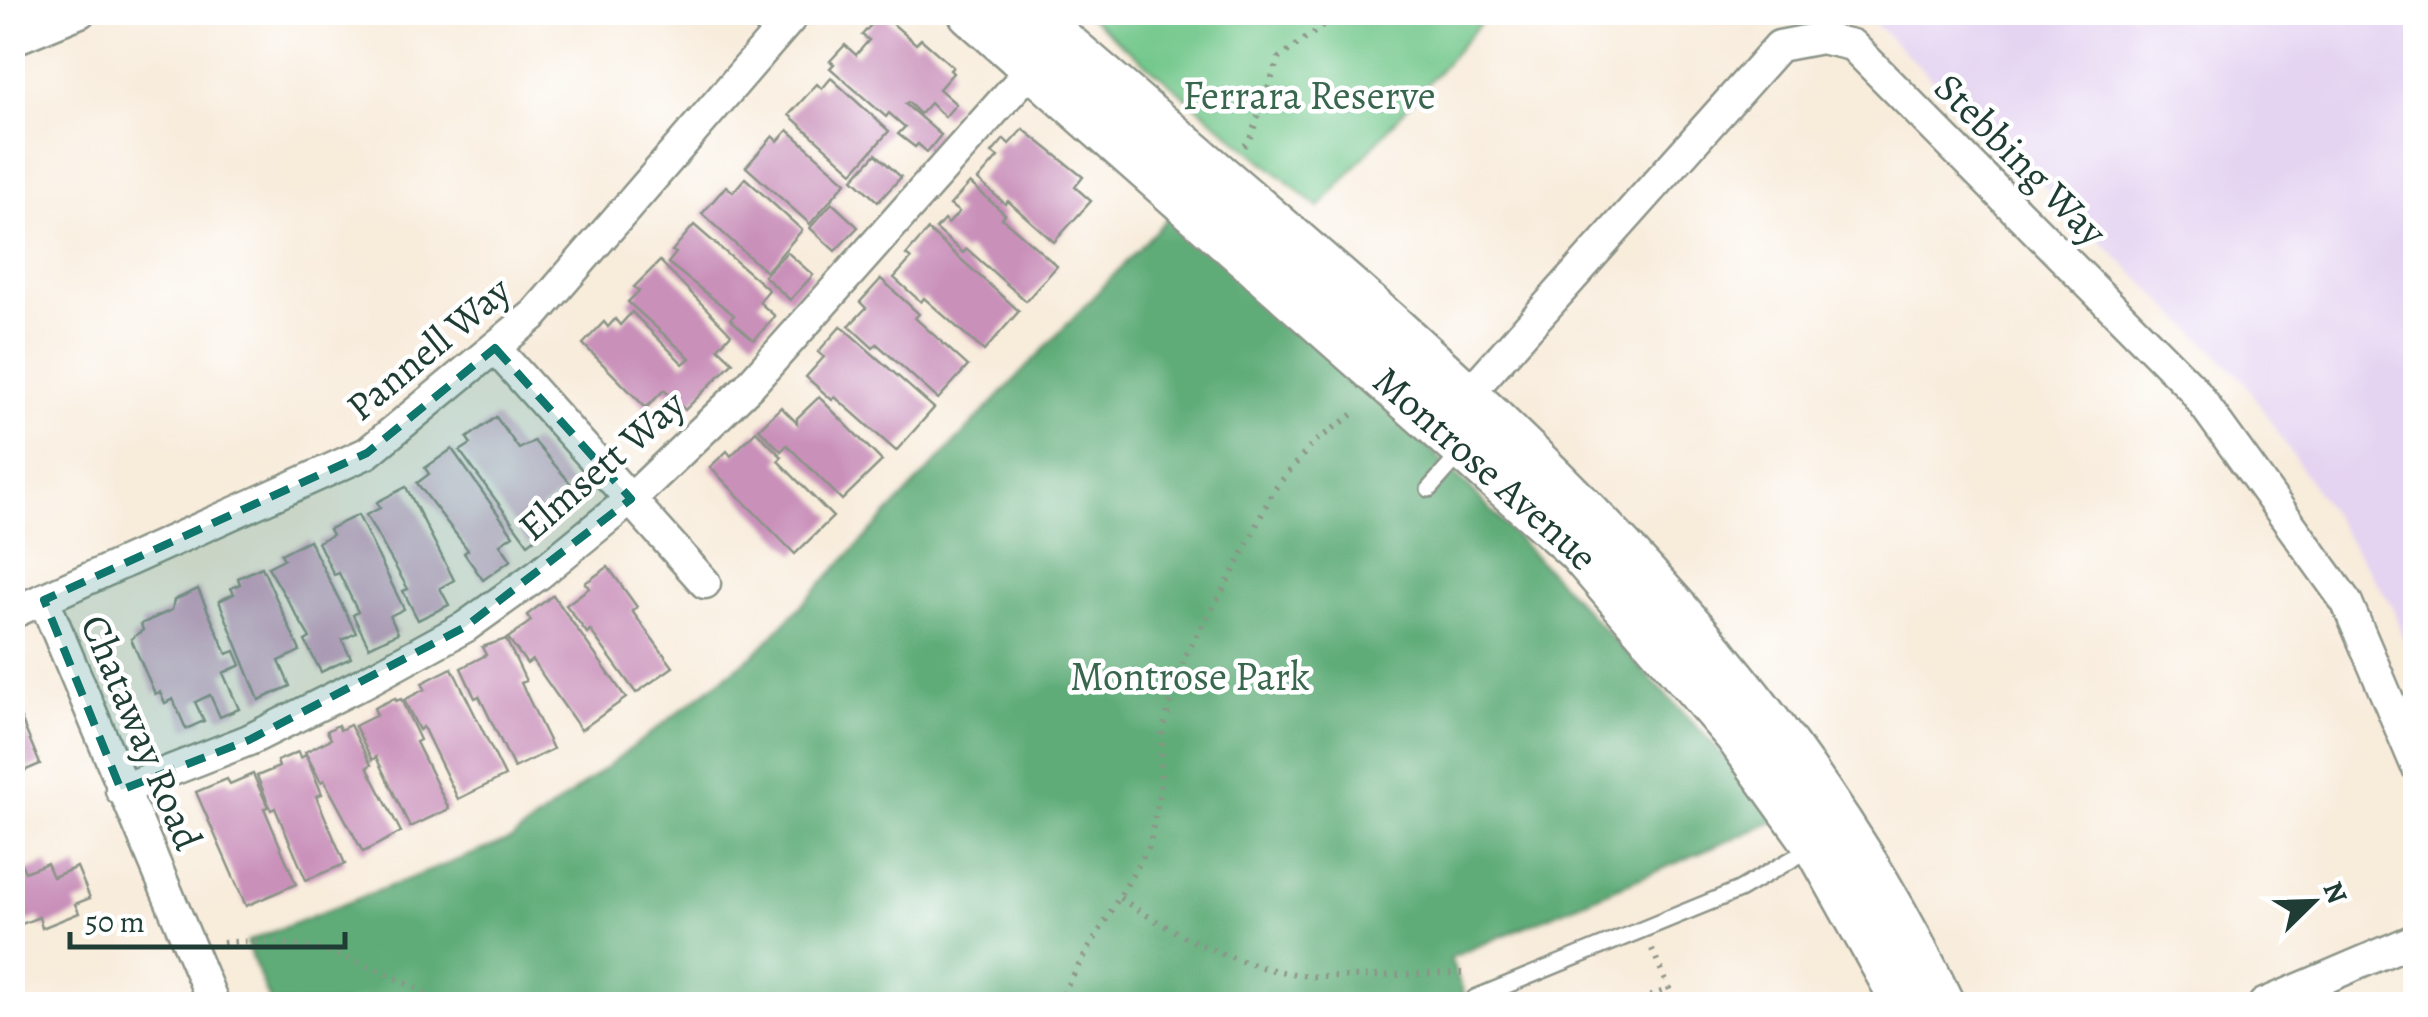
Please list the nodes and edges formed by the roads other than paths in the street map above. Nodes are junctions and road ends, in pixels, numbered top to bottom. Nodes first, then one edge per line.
1 (80, 12) edge
2 (796, 12) edge
3 (972, 12) edge
4 (1027, 12) edge
5 (12, 40) edge
6 (1033, 67) junction
7 (495, 348) junction
8 (1458, 424) junction
9 (1429, 490) dead end
10 (631, 499) junction
11 (705, 582) dead end
12 (44, 600) junction
13 (12, 613) edge
14 (2416, 766) edge
15 (121, 790) junction
16 (1817, 845) junction
17 (2416, 939) edge
18 (1475, 998) road end
19 (214, 1004) edge
20 (1906, 1004) edge
21 (1941, 1004) edge
22 (2264, 1004) edge

1 - 5 street
2 - 7 street, Pannell Way
3 - 6 street, Montrose Avenue
4 - 8 street, Montrose Avenue
6 - 8 street, Montrose Avenue
6 - 10 street, Elmsett Way
7 - 10 street
7 - 12 street, Pannell Way
8 - 9 lane
8 - 14 street, Stebbing Way
8 - 16 street, Montrose Avenue
8 - 21 street, Montrose Avenue
10 - 11 street
10 - 15 street, Elmsett Way
12 - 13 street, Pannell Way
12 - 15 street, Chataway Road
15 - 19 street, Chataway Road
16 - 18 lane
16 - 20 street, Montrose Avenue
17 - 22 street

